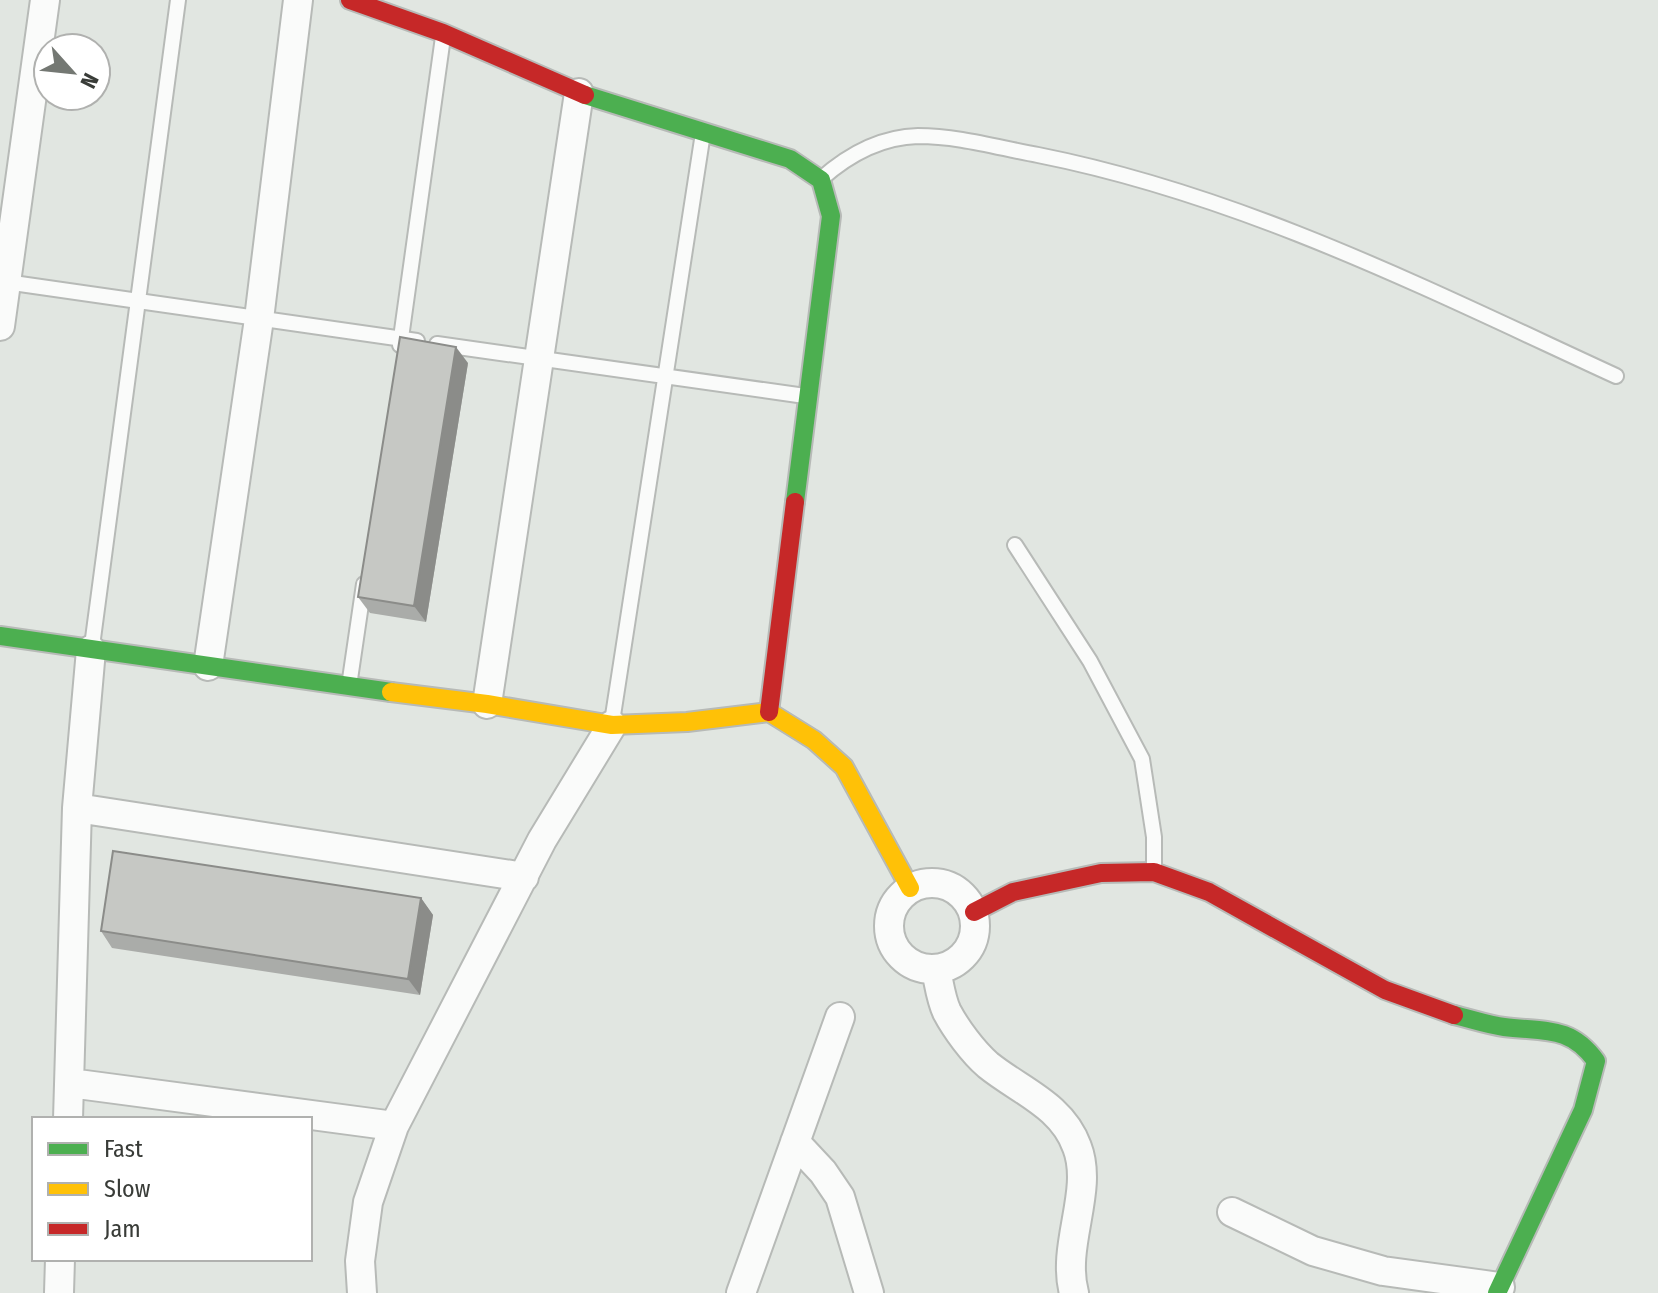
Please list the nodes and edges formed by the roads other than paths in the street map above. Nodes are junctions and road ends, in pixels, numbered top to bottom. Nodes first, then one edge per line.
1 (45, 0) edge
2 (178, 0) edge
3 (298, 0) edge
4 (350, 0) edge
5 (443, 33) junction
6 (579, 93) junction
7 (703, 133) junction
8 (821, 180) junction
9 (6, 282) junction
10 (137, 301) junction
11 (259, 319) junction
12 (0, 326) edge
13 (400, 346) junction
14 (538, 358) junction
15 (665, 376) junction
16 (1616, 376) dead end
17 (809, 397) junction
18 (1015, 545) dead end
19 (367, 566) edge
20 (0, 636) edge
21 (91, 650) junction
22 (208, 666) junction
23 (349, 687) junction
24 (487, 704) junction
25 (769, 712) junction
26 (612, 725) junction
27 (77, 808) junction
28 (1154, 872) junction
29 (524, 877) junction
30 (910, 888) junction
31 (974, 912) junction
32 (936, 970) junction
33 (840, 1017) dead end
34 (70, 1083) junction
35 (68, 1117) edge
36 (394, 1126) junction
37 (795, 1142) junction
38 (1232, 1212) dead end
39 (60, 1261) edge
40 (1498, 1290) edge
41 (59, 1293) edge
42 (362, 1293) edge
43 (741, 1293) edge
44 (869, 1293) edge
45 (1074, 1293) edge

1 - 9 street
2 - 10 lane
3 - 11 street
4 - 5 street
5 - 6 street
5 - 13 lane
6 - 7 street
6 - 14 street
7 - 8 street
7 - 15 lane
8 - 16 lane
8 - 17 street
9 - 10 lane
9 - 12 street
10 - 11 lane
10 - 21 lane
11 - 13 lane
11 - 22 street
13 - 14 lane
14 - 15 lane
14 - 24 street
15 - 17 lane
15 - 26 lane
17 - 25 street
18 - 28 lane
19 - 23 lane
20 - 21 street
21 - 22 street
21 - 27 street
22 - 23 street
23 - 24 street
24 - 26 street
25 - 26 street
25 - 30 street
26 - 29 street
27 - 29 street
27 - 34 street
28 - 31 street
28 - 40 street
29 - 36 street
30 - 31 street
30 - 32 street
31 - 32 street
32 - 45 street
33 - 37 street
34 - 35 street
34 - 36 street
36 - 42 street
37 - 43 street
37 - 44 street
38 - 40 street
39 - 41 street

